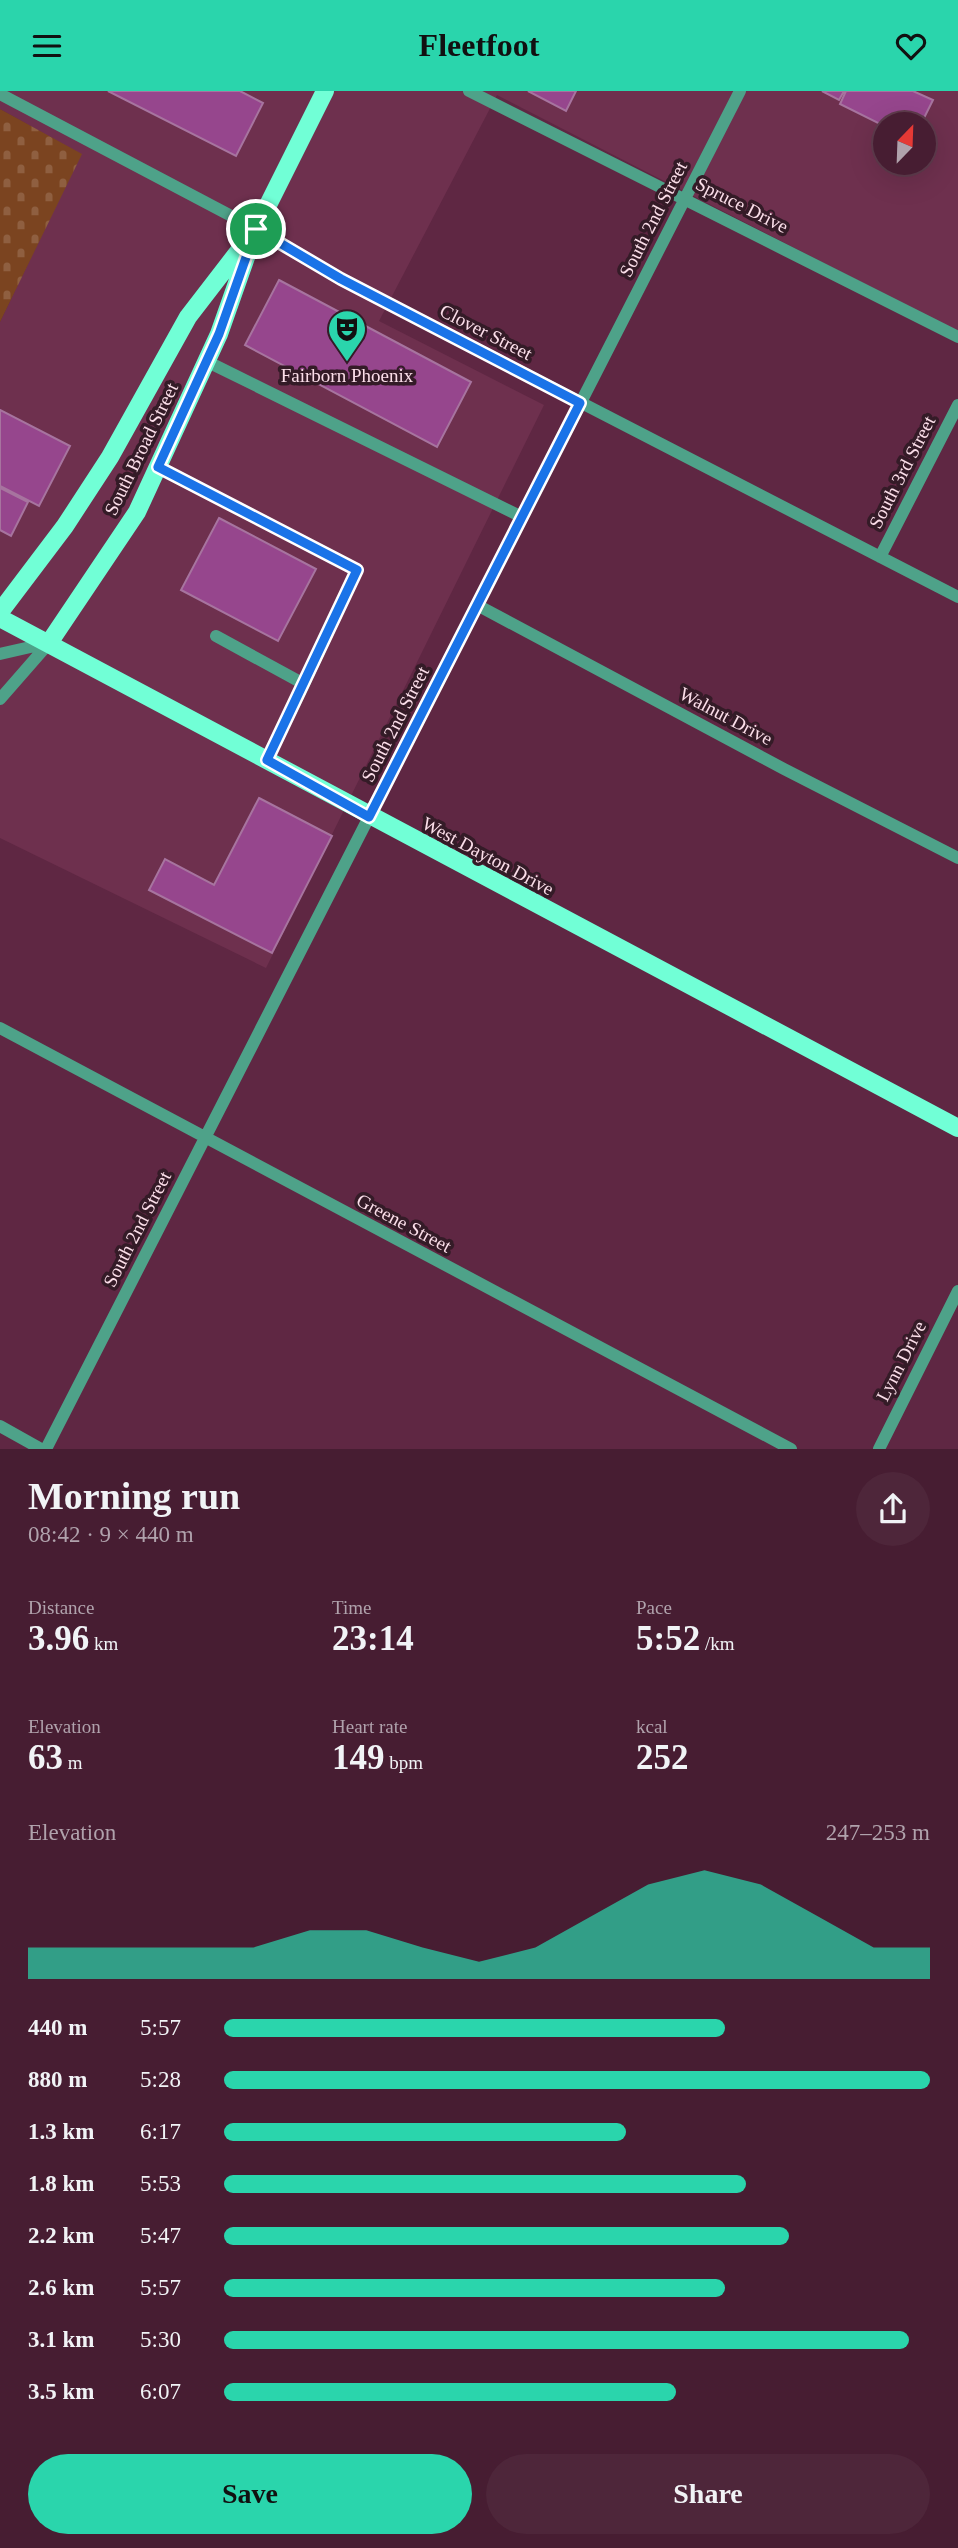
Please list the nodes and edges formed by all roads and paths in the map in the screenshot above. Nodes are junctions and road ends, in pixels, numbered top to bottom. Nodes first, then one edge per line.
1 (326, 91) edge
2 (469, 91) edge
3 (740, 91) edge
4 (0, 95) edge
5 (685, 198) junction
6 (256, 229) junction
7 (958, 337) edge
8 (206, 361) junction
9 (580, 403) junction
10 (958, 405) edge
11 (158, 467) junction
12 (522, 517) junction
13 (880, 557) junction
14 (958, 597) edge
15 (477, 605) junction
16 (0, 612) edge
17 (0, 618) edge
18 (216, 636) dead end
19 (49, 643) junction
20 (0, 653) edge
21 (304, 684) junction
22 (0, 699) edge
23 (267, 760) junction
24 (369, 817) junction
25 (958, 858) edge
26 (0, 1028) edge
27 (958, 1128) edge
28 (205, 1139) junction
29 (958, 1291) edge
30 (0, 1426) edge
31 (43, 1449) edge
32 (791, 1449) edge
33 (879, 1449) edge

1 - 6 main road, South Broad Street
2 - 5 street, Spruce Drive
3 - 5 street, South 2nd Street
4 - 6 street, Clover Street
5 - 7 street, Spruce Drive
5 - 9 street, South 2nd Street
6 - 8 main road, South Broad Street
6 - 9 street, Clover Street
6 - 16 main road, South Broad Street
8 - 11 main road, South Broad Street
8 - 12 street
9 - 12 street, South 2nd Street
9 - 13 street, Clover Street
10 - 13 street, South 3rd Street
11 - 19 main road, South Broad Street
11 - 21 street
12 - 15 street, South 2nd Street
13 - 14 street, Clover Street
15 - 24 street, South 2nd Street
15 - 25 street, Walnut Drive
17 - 19 main road, West Dayton Drive
18 - 21 street
19 - 20 street
19 - 22 street, South Broad Street
19 - 23 main road, West Dayton Drive
21 - 23 street
23 - 24 main road, West Dayton Drive
24 - 27 main road, West Dayton Drive
24 - 28 street, South 2nd Street
26 - 28 street, Greene Street
28 - 31 street, South 2nd Street
28 - 32 street, Greene Street
29 - 33 street, Lynn Drive
30 - 31 street

